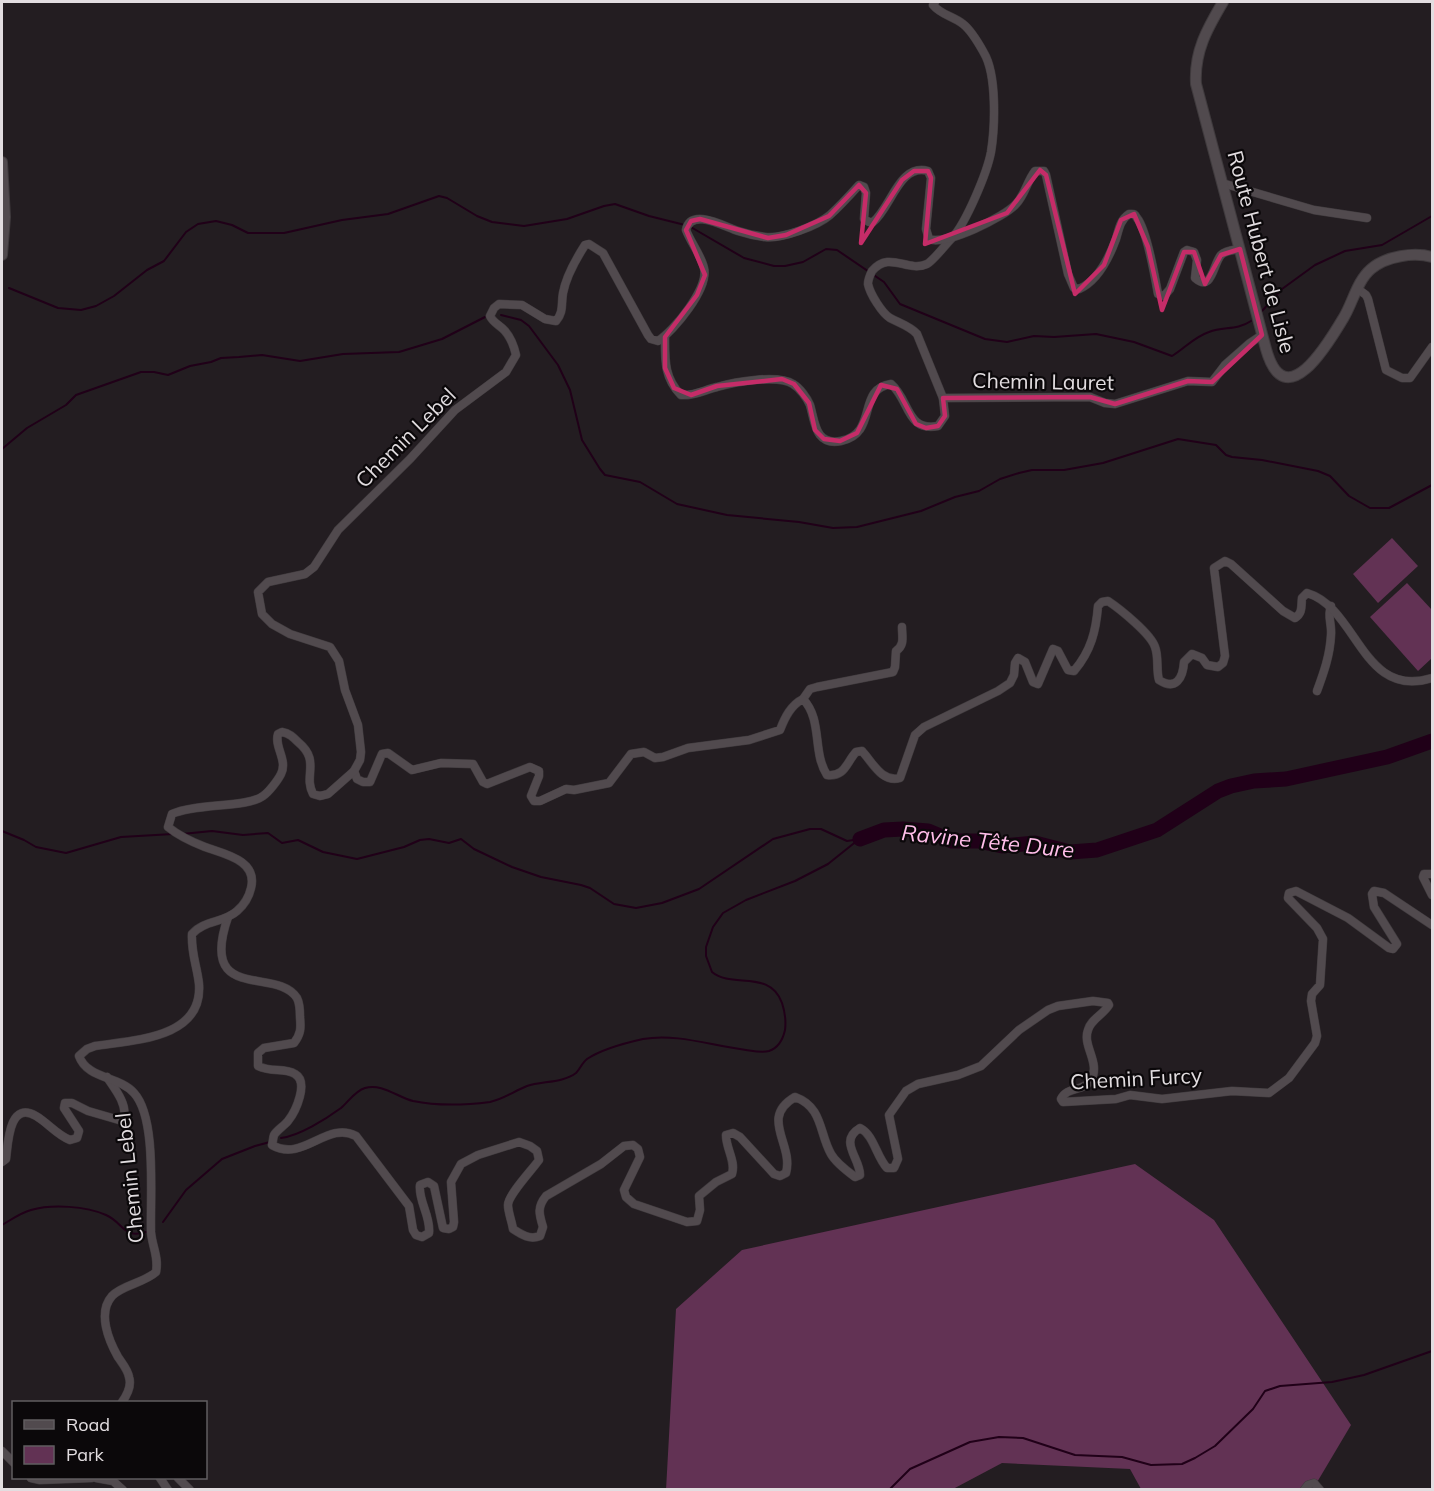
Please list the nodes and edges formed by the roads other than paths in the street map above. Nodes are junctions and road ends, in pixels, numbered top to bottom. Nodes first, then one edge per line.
1 (934, 2) edge
2 (1223, 2) edge
3 (2, 162) edge
4 (1222, 183) junction
5 (1367, 218) dead end
6 (954, 236) junction
7 (1240, 249) junction
8 (2, 255) edge
9 (1432, 257) edge
10 (1358, 289) junction
11 (1262, 336) junction
12 (665, 337) junction
13 (1432, 347) edge
14 (943, 398) junction
15 (1330, 606) junction
16 (902, 627) dead end
17 (1432, 678) edge
18 (1317, 691) dead end
19 (803, 699) junction
20 (354, 771) junction
21 (1432, 874) edge
22 (1432, 895) edge
23 (228, 917) junction
24 (1432, 925) edge
25 (106, 1076) junction
26 (2, 1162) edge
27 (122, 1401) edge
28 (36, 1479) edge
29 (67, 1479) edge
30 (100, 1479) edge
31 (179, 1479) edge
32 (123, 1490) edge
33 (190, 1490) edge
34 (1304, 1490) edge
35 (1320, 1490) edge

1 - 6 street
2 - 4 main road, Route Hubert de Lisle
3 - 8 main road
4 - 5 street
4 - 7 main road, Route Hubert de Lisle
6 - 7 street
6 - 12 street
6 - 14 street, Chemin Lauret
7 - 11 main road, Route Hubert de Lisle
9 - 10 main road, Route Hubert de Lisle
10 - 11 main road, Route Hubert de Lisle
10 - 13 street
11 - 14 street, Chemin Lauret
12 - 14 street, Chemin Lauret
12 - 20 street, Chemin Lebel
15 - 17 street
15 - 18 street
15 - 19 street
16 - 19 street
19 - 20 street
20 - 23 street, Chemin Lebel
21 - 22 street
23 - 24 street, Chemin Furcy
23 - 25 street, Chemin Lebel
25 - 26 street
25 - 27 street, Chemin Lebel
28 - 29 street
30 - 32 street
31 - 33 street
34 - 35 street

